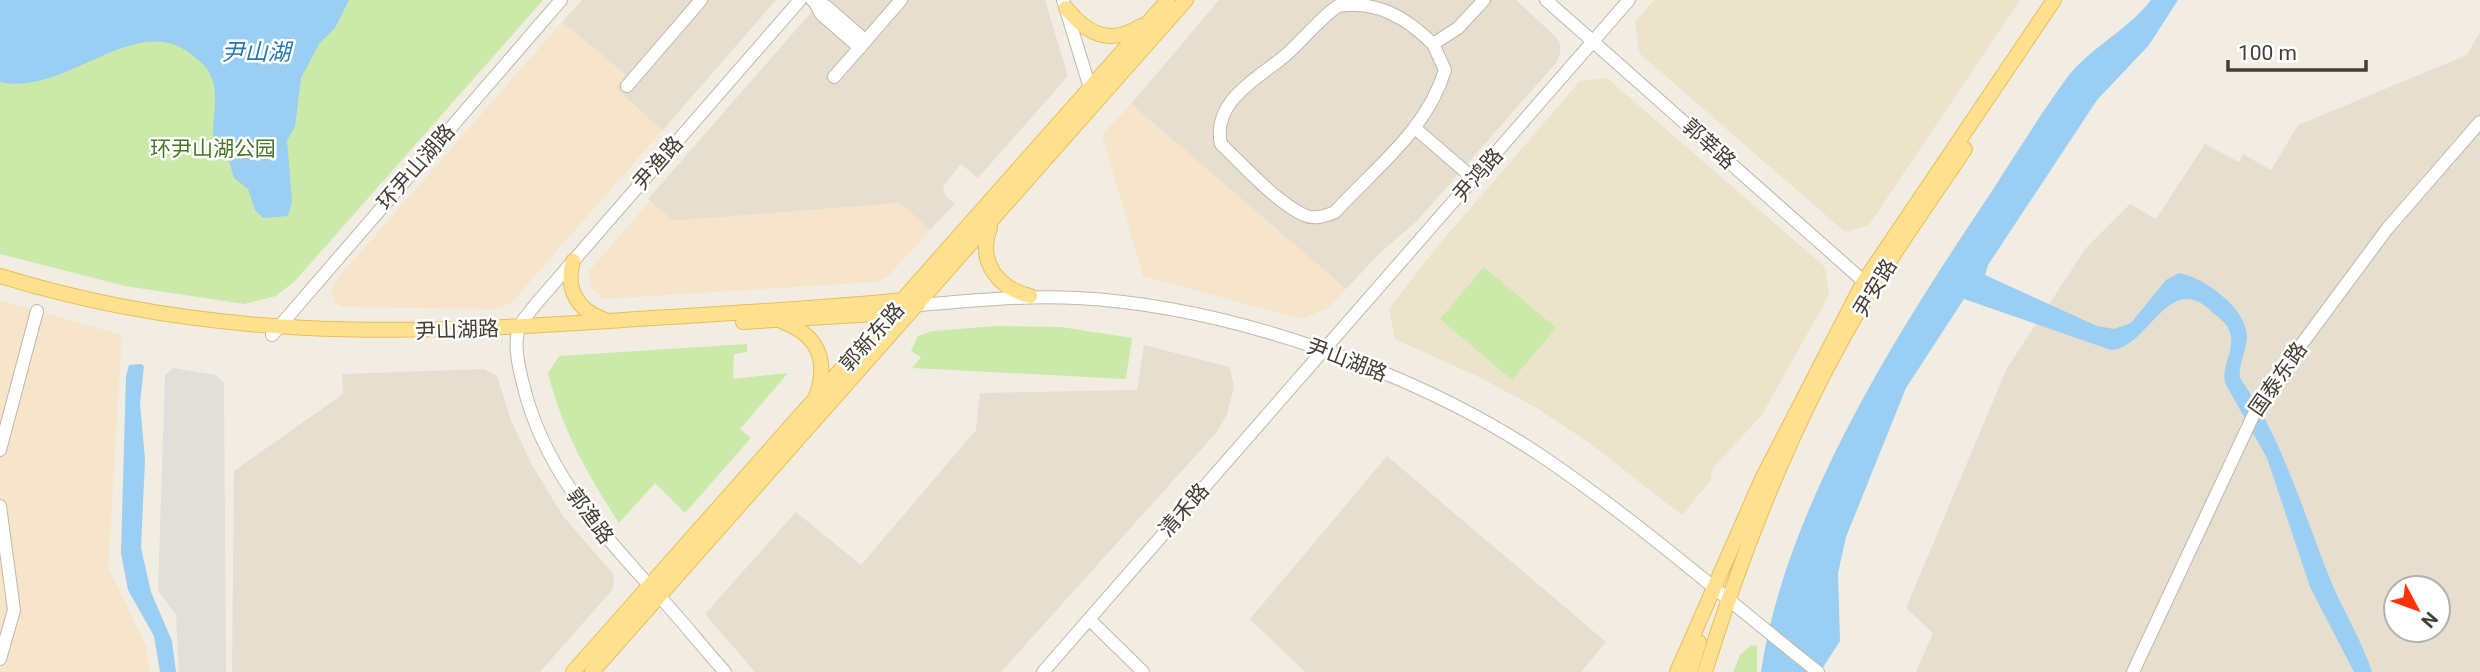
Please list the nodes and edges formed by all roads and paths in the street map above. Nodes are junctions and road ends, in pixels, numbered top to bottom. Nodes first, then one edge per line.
1 (561, 0) edge
2 (701, 0) edge
3 (800, 0) edge
4 (901, 0) edge
5 (1168, 0) edge
6 (1186, 0) edge
7 (1484, 0) edge
8 (1546, 0) edge
9 (1629, 0) edge
10 (2054, 0) edge
11 (2065, 0) edge
12 (814, 1) edge
13 (1342, 2) edge
14 (1065, 4) edge
15 (1384, 4) edge
16 (1151, 19) junction
17 (1594, 40) junction
18 (863, 44) junction
19 (1433, 44) junction
20 (834, 77) dead end
21 (627, 86) dead end
22 (1095, 93) junction
23 (2480, 122) edge
24 (1416, 129) junction
25 (1474, 179) junction
26 (992, 220) junction
27 (573, 261) junction
28 (0, 276) edge
29 (0, 286) edge
30 (1868, 286) junction
31 (1030, 296) junction
32 (911, 303) junction
33 (37, 311) dead end
34 (893, 313) junction
35 (778, 320) junction
36 (608, 321) junction
37 (275, 331) junction
38 (518, 332) junction
39 (1326, 349) junction
40 (813, 403) junction
41 (0, 450) edge
42 (0, 506) edge
43 (654, 591) junction
44 (1721, 595) junction
45 (1089, 618) junction
46 (0, 659) edge
47 (573, 672) edge
48 (592, 672) edge
49 (725, 672) edge
50 (1042, 672) edge
51 (1143, 672) edge
52 (1677, 672) edge
53 (1690, 672) edge
54 (1705, 672) edge
55 (1713, 672) edge
56 (1818, 672) edge
57 (2133, 672) edge

1 - 37 street, 环尹山湖路
2 - 21 street
3 - 27 street, 尹渔路
4 - 18 street
5 - 16 main road, 郭新东路
6 - 22 main road, 郭新东路
7 - 19 street
8 - 17 street, 郭莘路
9 - 17 street, 尹鸿路
10 - 30 main road, 尹安路
11 - 30 main road, 尹安路
12 - 18 street
13 - 15 street
13 - 24 street
14 - 16 main road
14 - 22 street
15 - 19 street
16 - 22 main road, 郭新东路
17 - 25 street, 尹鸿路
17 - 30 street, 郭莘路
18 - 20 street
19 - 24 street
22 - 26 main road, 郭新东路
22 - 32 main road, 郭新东路
23 - 57 street, 国泰东路
24 - 25 street
25 - 39 street, 尹鸿路
26 - 31 main road
26 - 32 main road, 郭新东路
27 - 36 main road
27 - 38 street, 尹渔路
28 - 37 main road, 尹山湖路
29 - 37 main road, 尹山湖路
30 - 44 main road, 尹安路
31 - 32 street, 尹山湖路
31 - 39 street, 尹山湖路
32 - 34 main road, 尹山湖路
32 - 36 main road, 尹山湖路
32 - 43 main road, 郭新东路
33 - 41 street
34 - 35 main road, 尹山湖路
34 - 40 main road, 郭新东路
35 - 38 main road, 尹山湖路
35 - 40 main road
36 - 38 main road, 尹山湖路
37 - 38 main road, 尹山湖路
38 - 43 street, 郭渔路
39 - 44 street, 尹山湖路
39 - 45 street, 清禾路
40 - 43 main road, 郭新东路
42 - 46 street
43 - 47 main road, 郭新东路
43 - 48 main road, 郭新东路
43 - 49 street, 郭渔路
44 - 52 main road
44 - 53 main road
44 - 54 main road
44 - 55 main road
44 - 56 street, 尹山湖路
45 - 50 street, 清禾路
45 - 51 street

